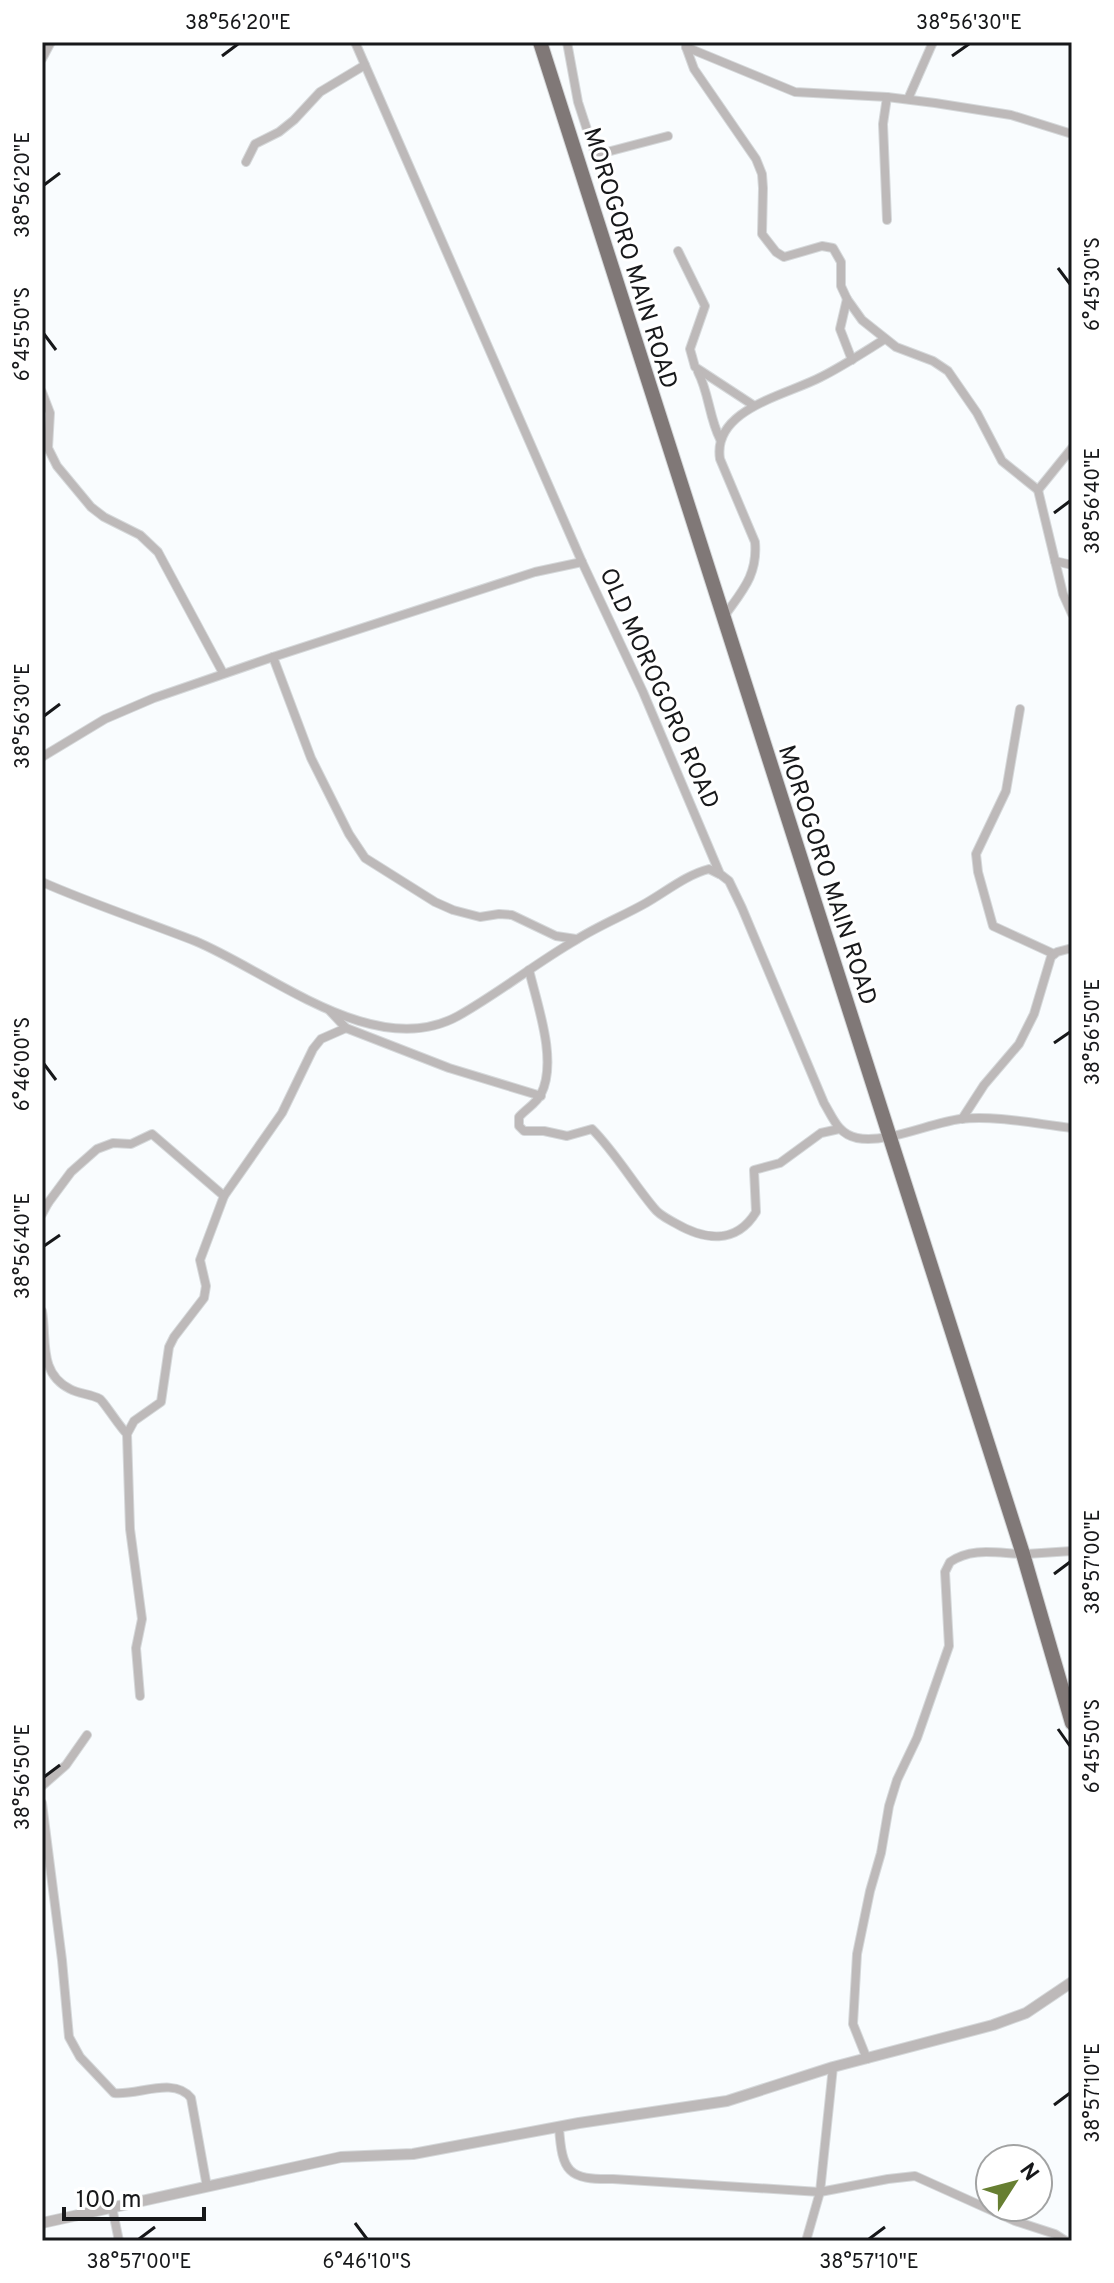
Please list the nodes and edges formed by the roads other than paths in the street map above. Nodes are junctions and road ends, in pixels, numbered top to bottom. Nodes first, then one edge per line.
1 (51, 42) edge
2 (355, 42) edge
3 (540, 42) edge
4 (567, 42) edge
5 (933, 42) edge
6 (686, 44) edge
7 (42, 59) edge
8 (365, 65) junction
9 (887, 97) junction
10 (908, 99) junction
11 (1072, 134) edge
12 (668, 136) dead end
13 (246, 162) dead end
14 (887, 220) dead end
15 (678, 251) dead end
16 (847, 299) junction
17 (885, 339) junction
18 (852, 360) junction
19 (698, 372) junction
20 (42, 392) edge
21 (753, 405) junction
22 (720, 439) junction
23 (1072, 448) edge
24 (1038, 490) junction
25 (1055, 561) junction
26 (582, 562) junction
27 (1072, 565) edge
28 (1072, 614) edge
29 (722, 619) junction
30 (273, 657) junction
31 (223, 673) junction
32 (1020, 709) dead end
33 (42, 757) edge
34 (720, 874) junction
35 (42, 882) edge
36 (576, 939) junction
37 (1072, 948) edge
38 (1054, 954) junction
39 (529, 970) junction
40 (329, 1010) junction
41 (346, 1028) junction
42 (541, 1096) junction
43 (962, 1119) junction
44 (1072, 1128) edge
45 (839, 1129) junction
46 (888, 1136) junction
47 (224, 1196) junction
48 (45, 1204) edge
49 (42, 1214) edge
50 (42, 1311) edge
51 (127, 1434) junction
52 (1072, 1551) edge
53 (1023, 1554) junction
54 (140, 1696) dead end
55 (1069, 1699) edge
56 (1072, 1723) edge
57 (87, 1735) dead end
58 (42, 1786) edge
59 (42, 1803) edge
60 (1072, 1982) edge
61 (867, 2059) junction
62 (833, 2067) junction
63 (559, 2127) junction
64 (207, 2187) junction
65 (820, 2192) junction
66 (112, 2207) junction
67 (42, 2223) edge
68 (119, 2241) edge
69 (806, 2241) edge
70 (1066, 2241) edge

1 - 7 street
2 - 8 street, OLD MOROGORO ROAD
3 - 29 highway, MOROGORO MAIN ROAD
4 - 12 street
5 - 10 street
6 - 9 street
6 - 16 street
8 - 13 street
8 - 26 street, OLD MOROGORO ROAD
9 - 10 street
9 - 14 street
10 - 11 street
15 - 19 street
16 - 17 street
16 - 18 street
17 - 18 street
17 - 24 street
18 - 21 street
19 - 21 street
19 - 22 street
20 - 31 street
21 - 22 street
22 - 29 street
23 - 24 street
24 - 25 street
25 - 27 street
25 - 28 street
26 - 30 street
26 - 34 street, OLD MOROGORO ROAD
29 - 46 highway, MOROGORO MAIN ROAD
30 - 31 street
30 - 36 street
31 - 33 street
32 - 38 street
34 - 36 street
34 - 45 street, OLD MOROGORO ROAD
35 - 40 street
36 - 39 street
37 - 38 street
38 - 43 street
39 - 40 street
39 - 42 street
40 - 41 street
41 - 42 street
41 - 47 street
42 - 45 street
43 - 44 street
43 - 46 street
45 - 46 street
46 - 53 highway, MOROGORO MAIN ROAD
47 - 48 street
47 - 51 street
48 - 49 street
50 - 51 street
51 - 54 street
52 - 53 street
53 - 55 highway, MOROGORO MAIN ROAD
53 - 61 street
55 - 56 highway, MOROGORO MAIN ROAD
57 - 58 street
59 - 64 street
60 - 61 street
61 - 62 street
62 - 63 street
62 - 65 street
63 - 64 street
63 - 65 street
64 - 66 street
65 - 69 street
65 - 70 street
66 - 67 street
66 - 68 street

